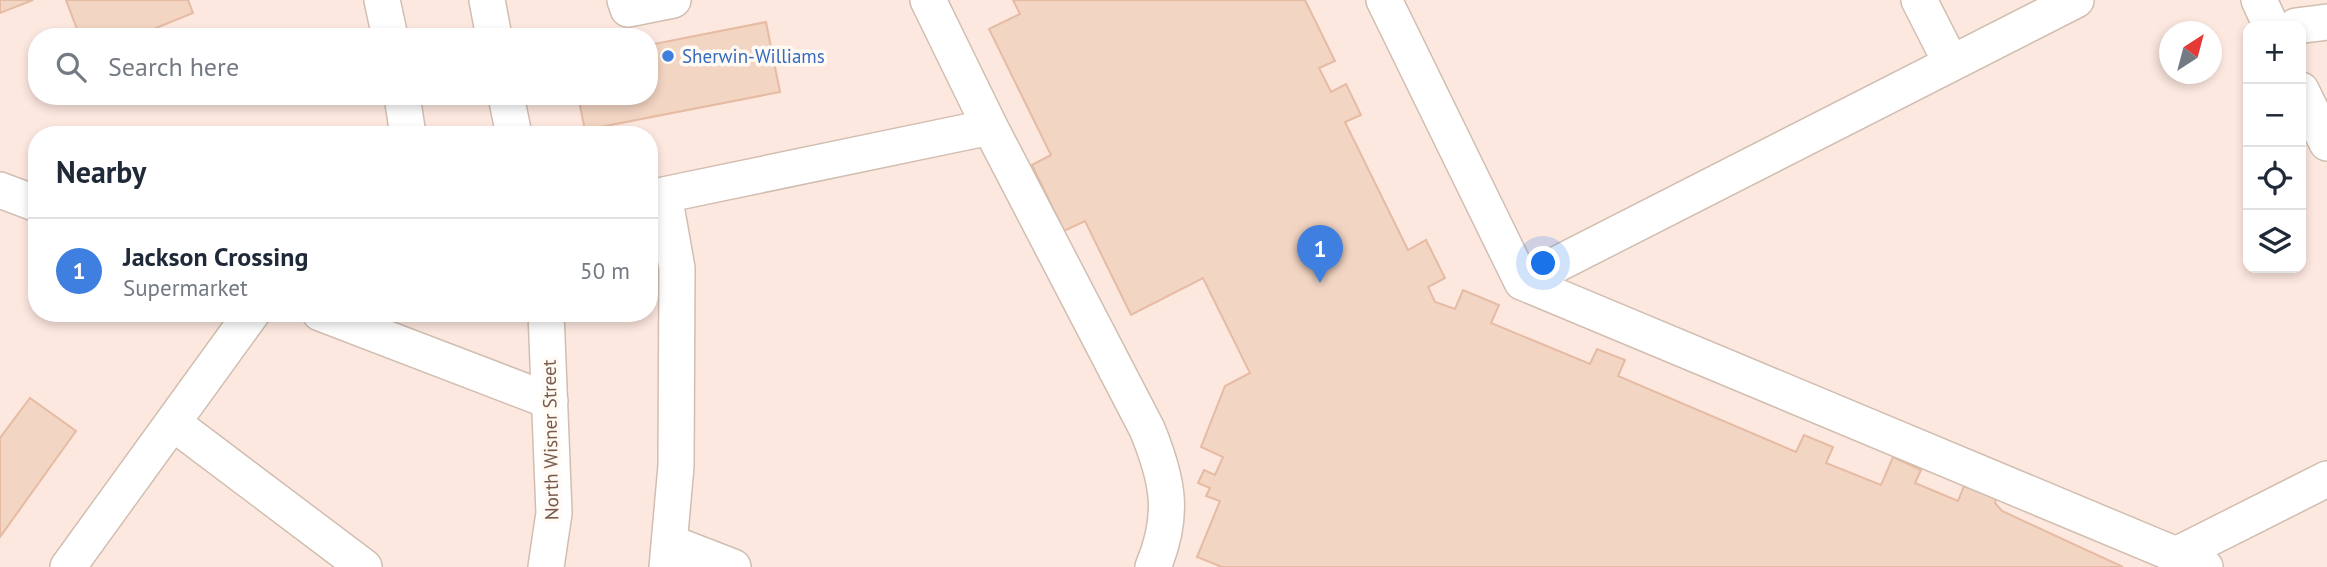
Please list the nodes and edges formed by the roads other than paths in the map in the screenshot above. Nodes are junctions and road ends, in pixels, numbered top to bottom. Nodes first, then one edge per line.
1 (382, 0) edge
2 (486, 0) edge
3 (625, 0) edge
4 (673, 0) edge
5 (928, 0) edge
6 (1384, 0) edge
7 (1919, 0) edge
8 (2076, 0) edge
9 (2259, 0) edge
10 (2269, 21) edge
11 (2327, 22) edge
12 (2306, 25) edge
13 (388, 28) edge
14 (492, 28) edge
15 (1951, 63) junction
16 (2327, 85) edge
17 (2306, 88) edge
18 (2306, 98) edge
19 (403, 105) edge
20 (508, 105) edge
21 (407, 126) edge
22 (512, 126) edge
23 (990, 127) junction
24 (2325, 133) edge
25 (0, 190) edge
26 (658, 197) edge
27 (28, 201) edge
28 (658, 201) edge
29 (1522, 282) junction
30 (246, 322) edge
31 (344, 322) edge
32 (546, 322) edge
33 (550, 401) junction
34 (173, 423) junction
35 (2327, 479) edge
36 (669, 555) edge
37 (2190, 561) edge
38 (68, 567) edge
39 (364, 567) edge
40 (546, 567) edge
41 (733, 567) edge
42 (1153, 567) edge

1 - 13 street
2 - 14 street
3 - 4 street
5 - 23 street
6 - 29 street
7 - 15 street
8 - 15 street
9 - 10 street
11 - 12 street
15 - 29 street
16 - 17 street
18 - 24 street
19 - 21 street
20 - 22 street
23 - 26 street
23 - 42 street
25 - 27 street
28 - 36 street
29 - 37 street
30 - 34 street
31 - 33 street
32 - 33 street, North Wisner Street
33 - 40 street, North Wisner Street
34 - 38 street
34 - 39 street
35 - 37 street
36 - 41 street

